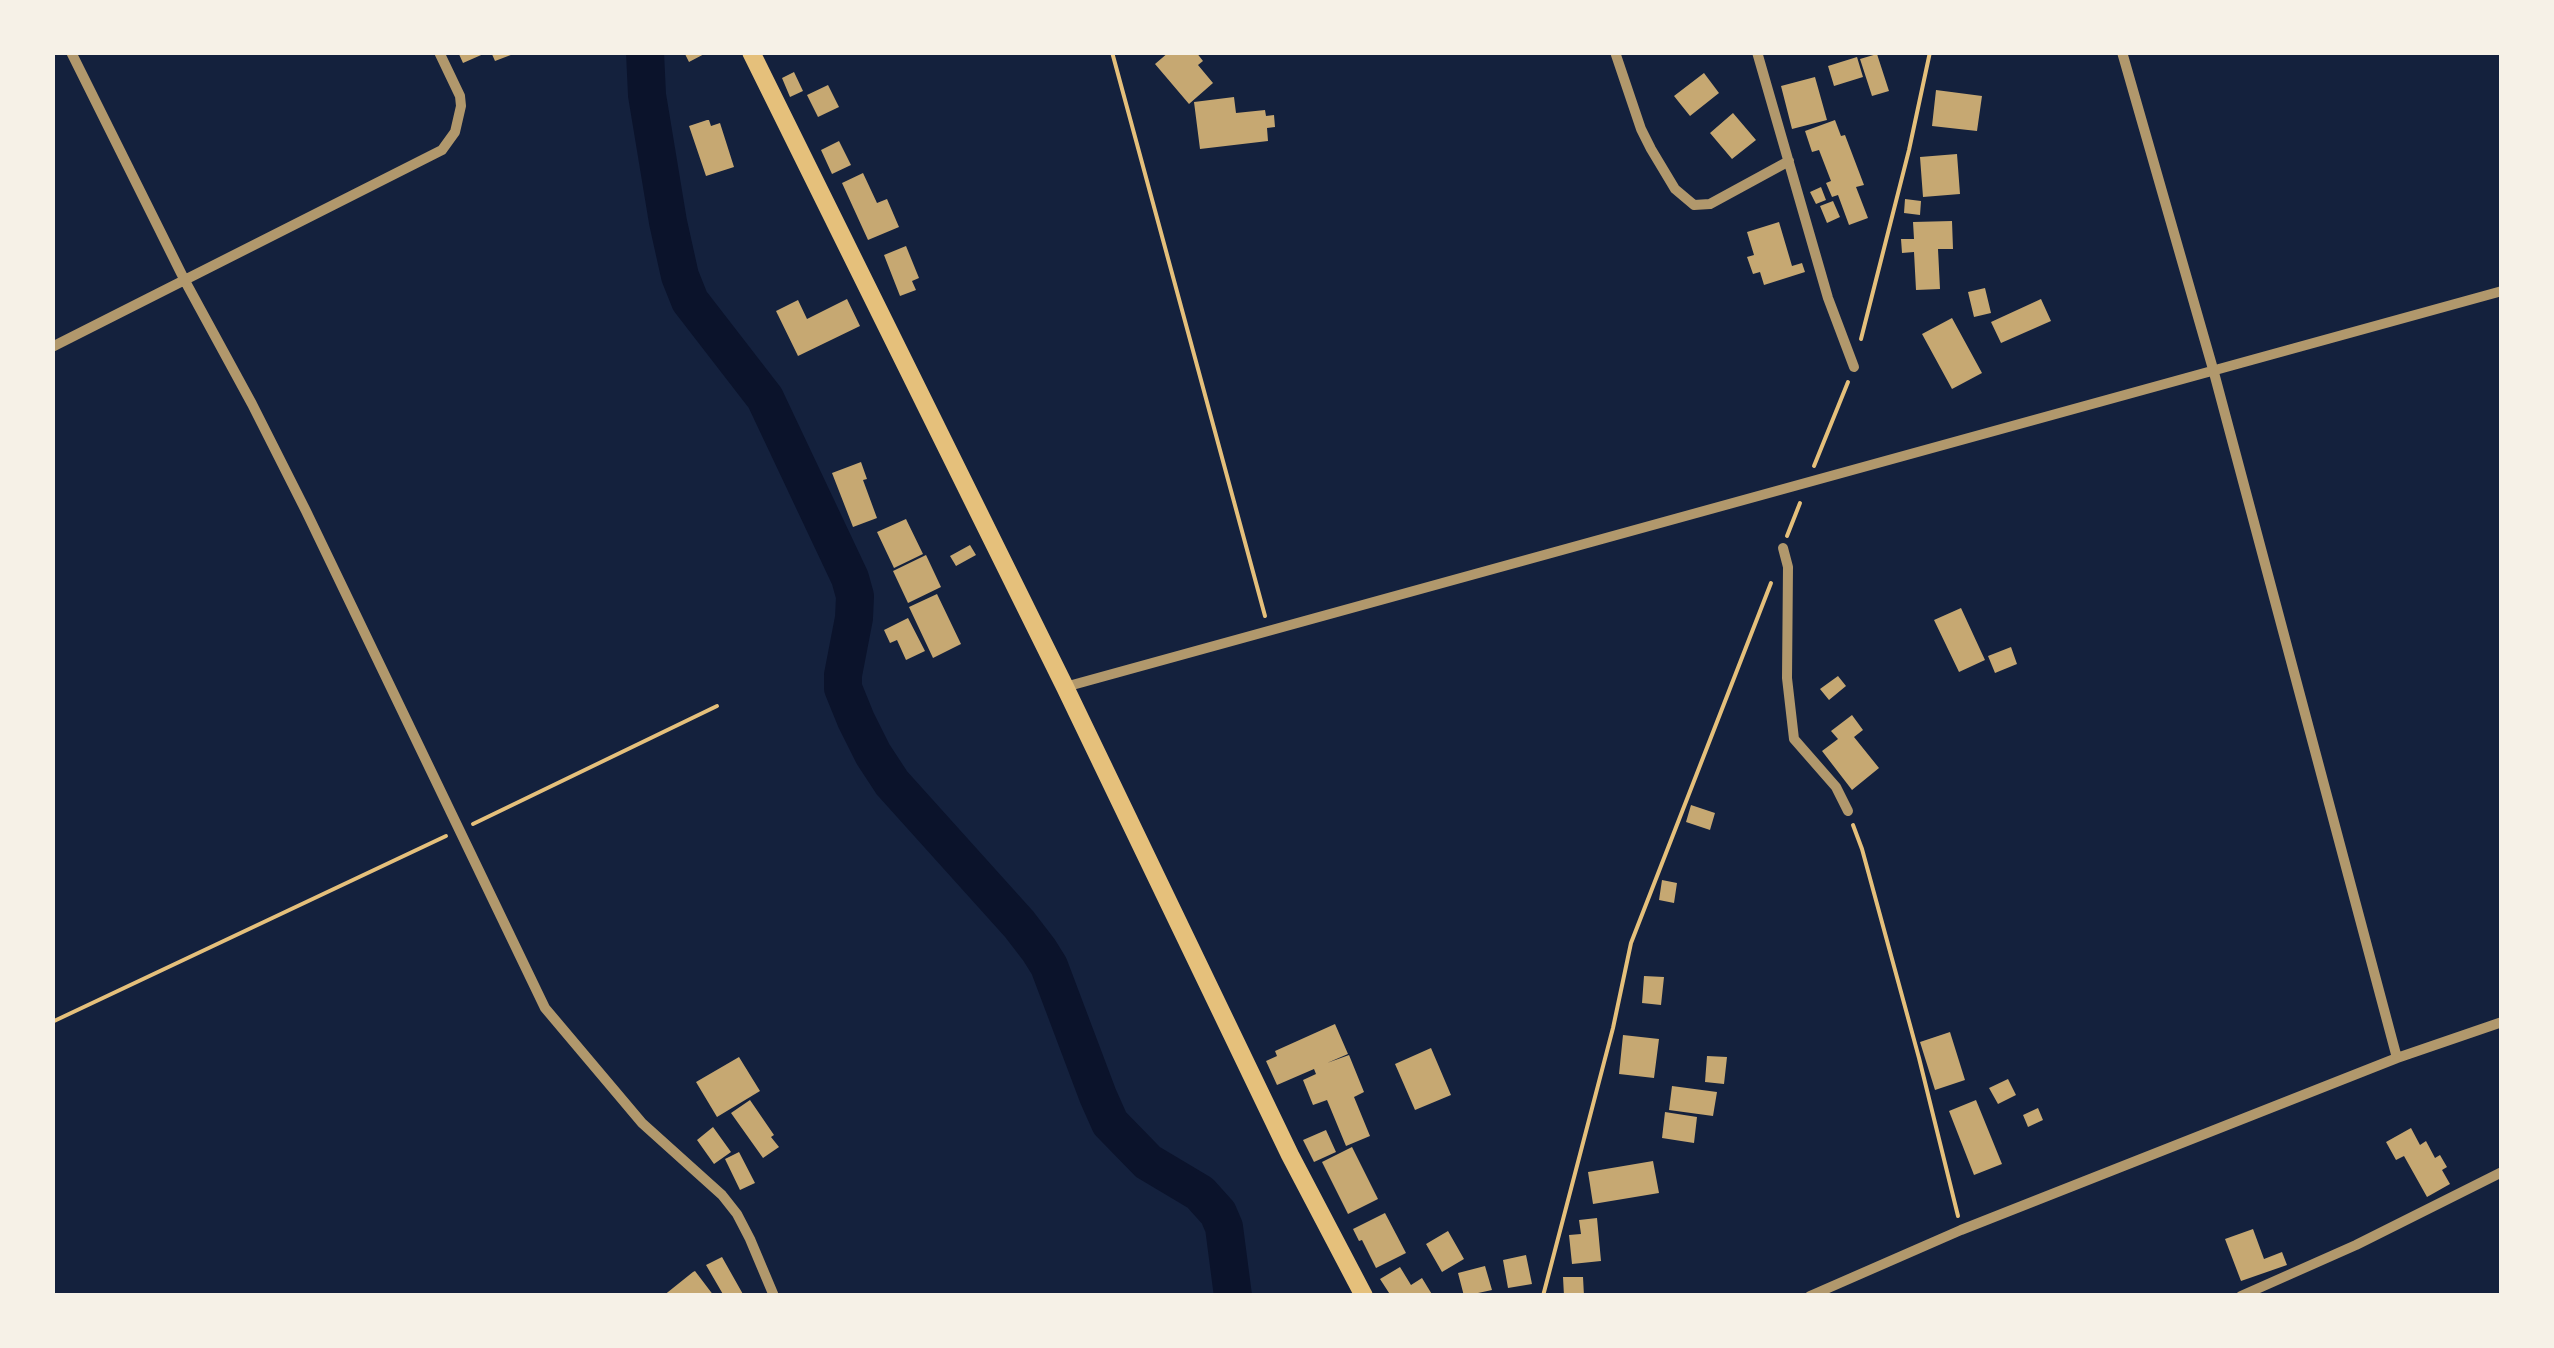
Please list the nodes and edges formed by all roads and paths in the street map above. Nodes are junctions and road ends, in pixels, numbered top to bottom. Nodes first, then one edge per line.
1 (71, 52) edge
2 (439, 52) edge
3 (750, 52) edge
4 (1112, 52) edge
5 (1615, 52) edge
6 (1757, 52) edge
7 (1930, 52) edge
8 (2122, 52) edge
9 (1788, 161) junction
10 (185, 281) junction
11 (2502, 292) edge
12 (52, 347) edge
13 (1854, 367) junction
14 (2213, 370) junction
15 (1808, 481) junction
16 (1783, 548) joint
17 (1771, 583) dead end
18 (1269, 630) junction
19 (1065, 687) junction
20 (717, 706) dead end
21 (1848, 811) joint
22 (460, 830) junction
23 (52, 1022) edge
24 (2502, 1022) edge
25 (2397, 1058) junction
26 (2502, 1172) edge
27 (1961, 1230) junction
28 (774, 1296) edge
29 (1364, 1296) edge
30 (1543, 1296) edge
31 (1810, 1296) edge
32 (2241, 1296) edge

1 - 10 street
2 - 10 street
3 - 19 main road
4 - 18 path
5 - 9 street
6 - 9 street
7 - 13 path
8 - 14 street
9 - 13 street
10 - 12 street
10 - 22 street
11 - 14 street
13 - 15 path
14 - 15 street
14 - 25 street
15 - 16 path
15 - 18 street
16 - 21 street
17 - 30 path
18 - 19 street
19 - 29 main road
20 - 22 path
21 - 27 path
22 - 23 path
22 - 28 street
24 - 25 street
25 - 27 street
26 - 32 street
27 - 31 street

